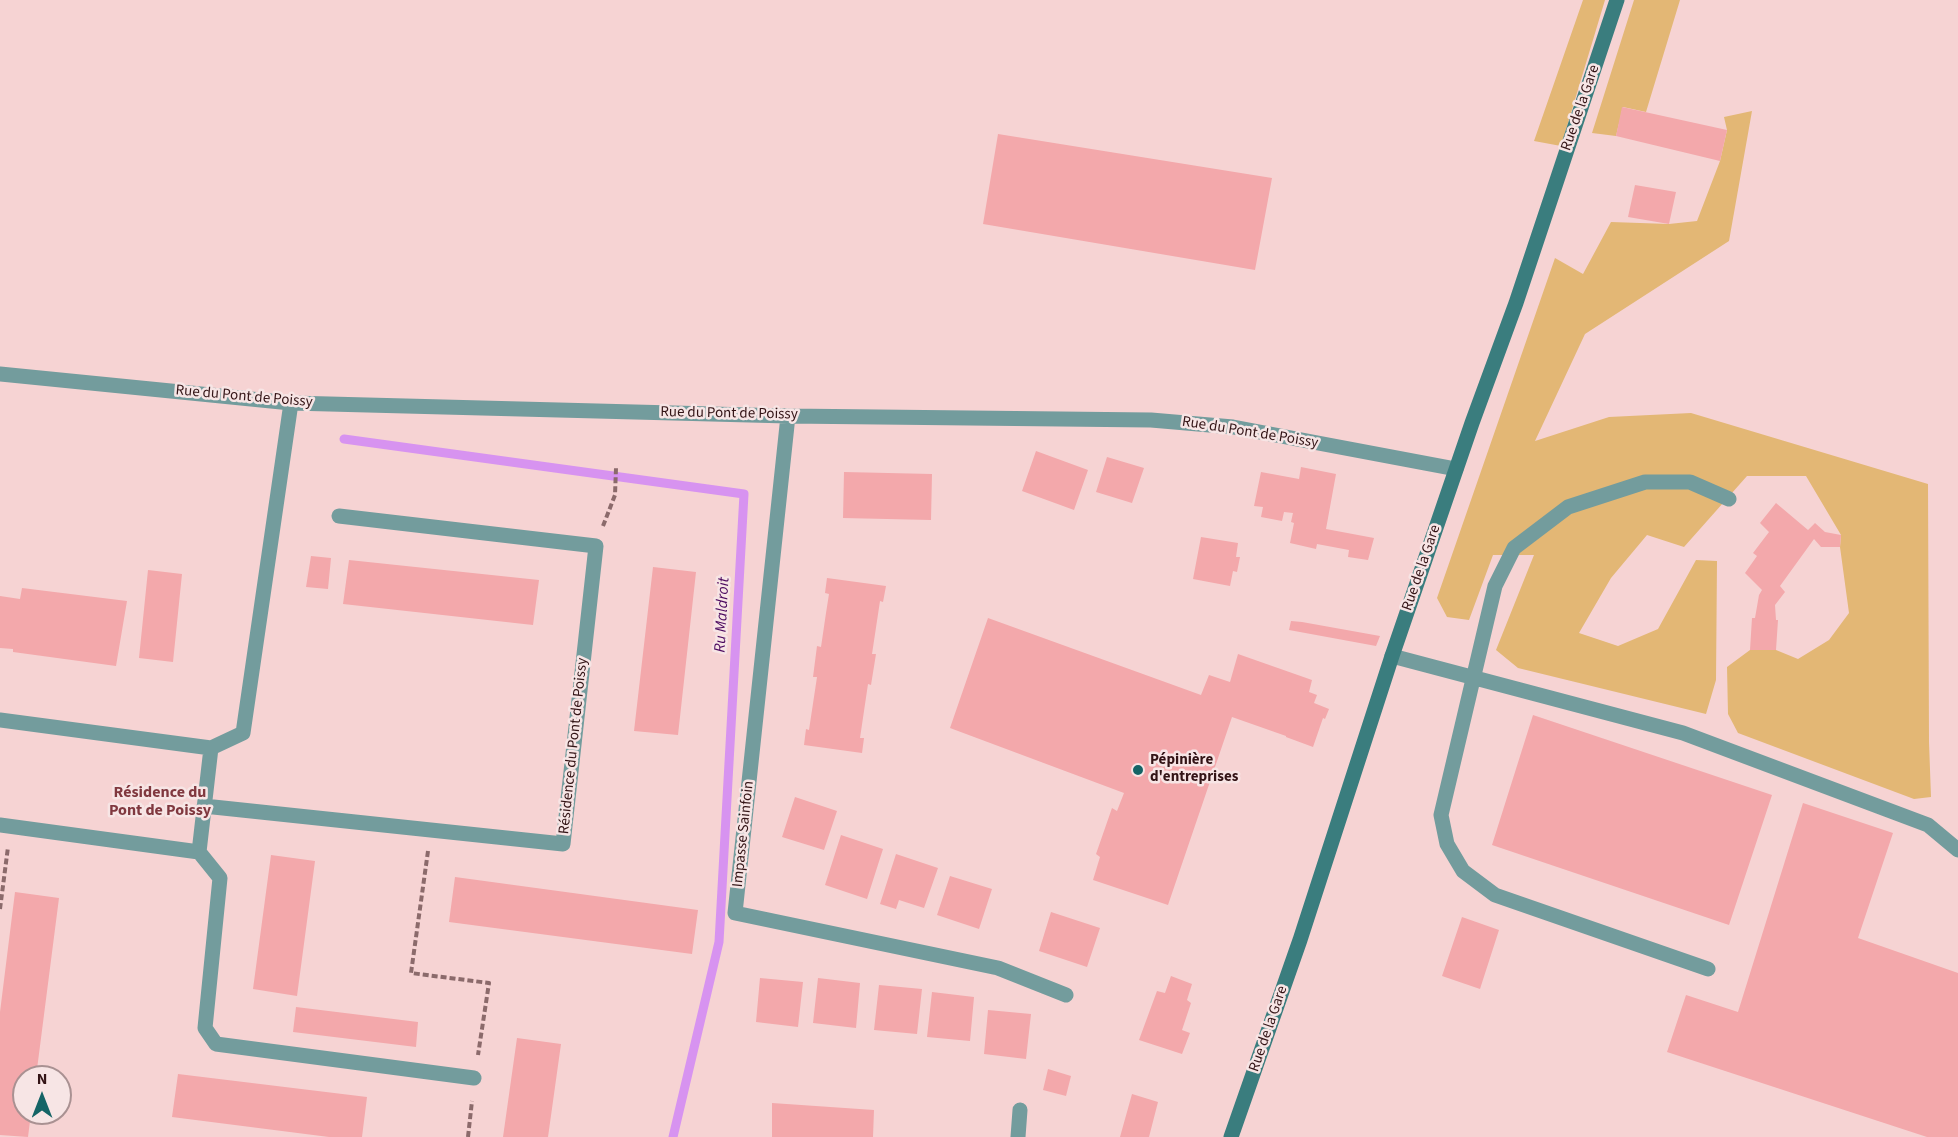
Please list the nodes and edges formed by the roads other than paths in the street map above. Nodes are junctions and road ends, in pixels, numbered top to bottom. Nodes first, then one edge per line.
1 (1617, 0) edge
2 (0, 374) edge
3 (291, 403) junction
4 (788, 416) junction
5 (1456, 469) junction
6 (1729, 499) dead end
7 (339, 516) dead end
8 (1392, 657) junction
9 (1473, 678) junction
10 (0, 720) edge
11 (211, 748) junction
12 (204, 806) junction
13 (5, 825) edge
14 (1958, 850) edge
15 (199, 852) junction
16 (1708, 969) dead end
17 (1066, 995) dead end
18 (474, 1078) road end
19 (1020, 1110) dead end
20 (1018, 1137) edge
21 (1231, 1137) edge

1 - 5 main road, Rue de la Gare
2 - 3 street, Rue du Pont de Poissy
3 - 4 street, Rue du Pont de Poissy
3 - 11 street
4 - 5 street, Rue du Pont de Poissy
4 - 17 street, Impasse Sainfoin
5 - 8 main road, Rue de la Gare
6 - 9 street
7 - 12 street, Résidence du Pont de Poissy
8 - 9 street
8 - 21 main road, Rue de la Gare
9 - 14 street
9 - 16 street
10 - 11 street
11 - 12 street
12 - 15 street
13 - 15 street
15 - 18 street
19 - 20 street

